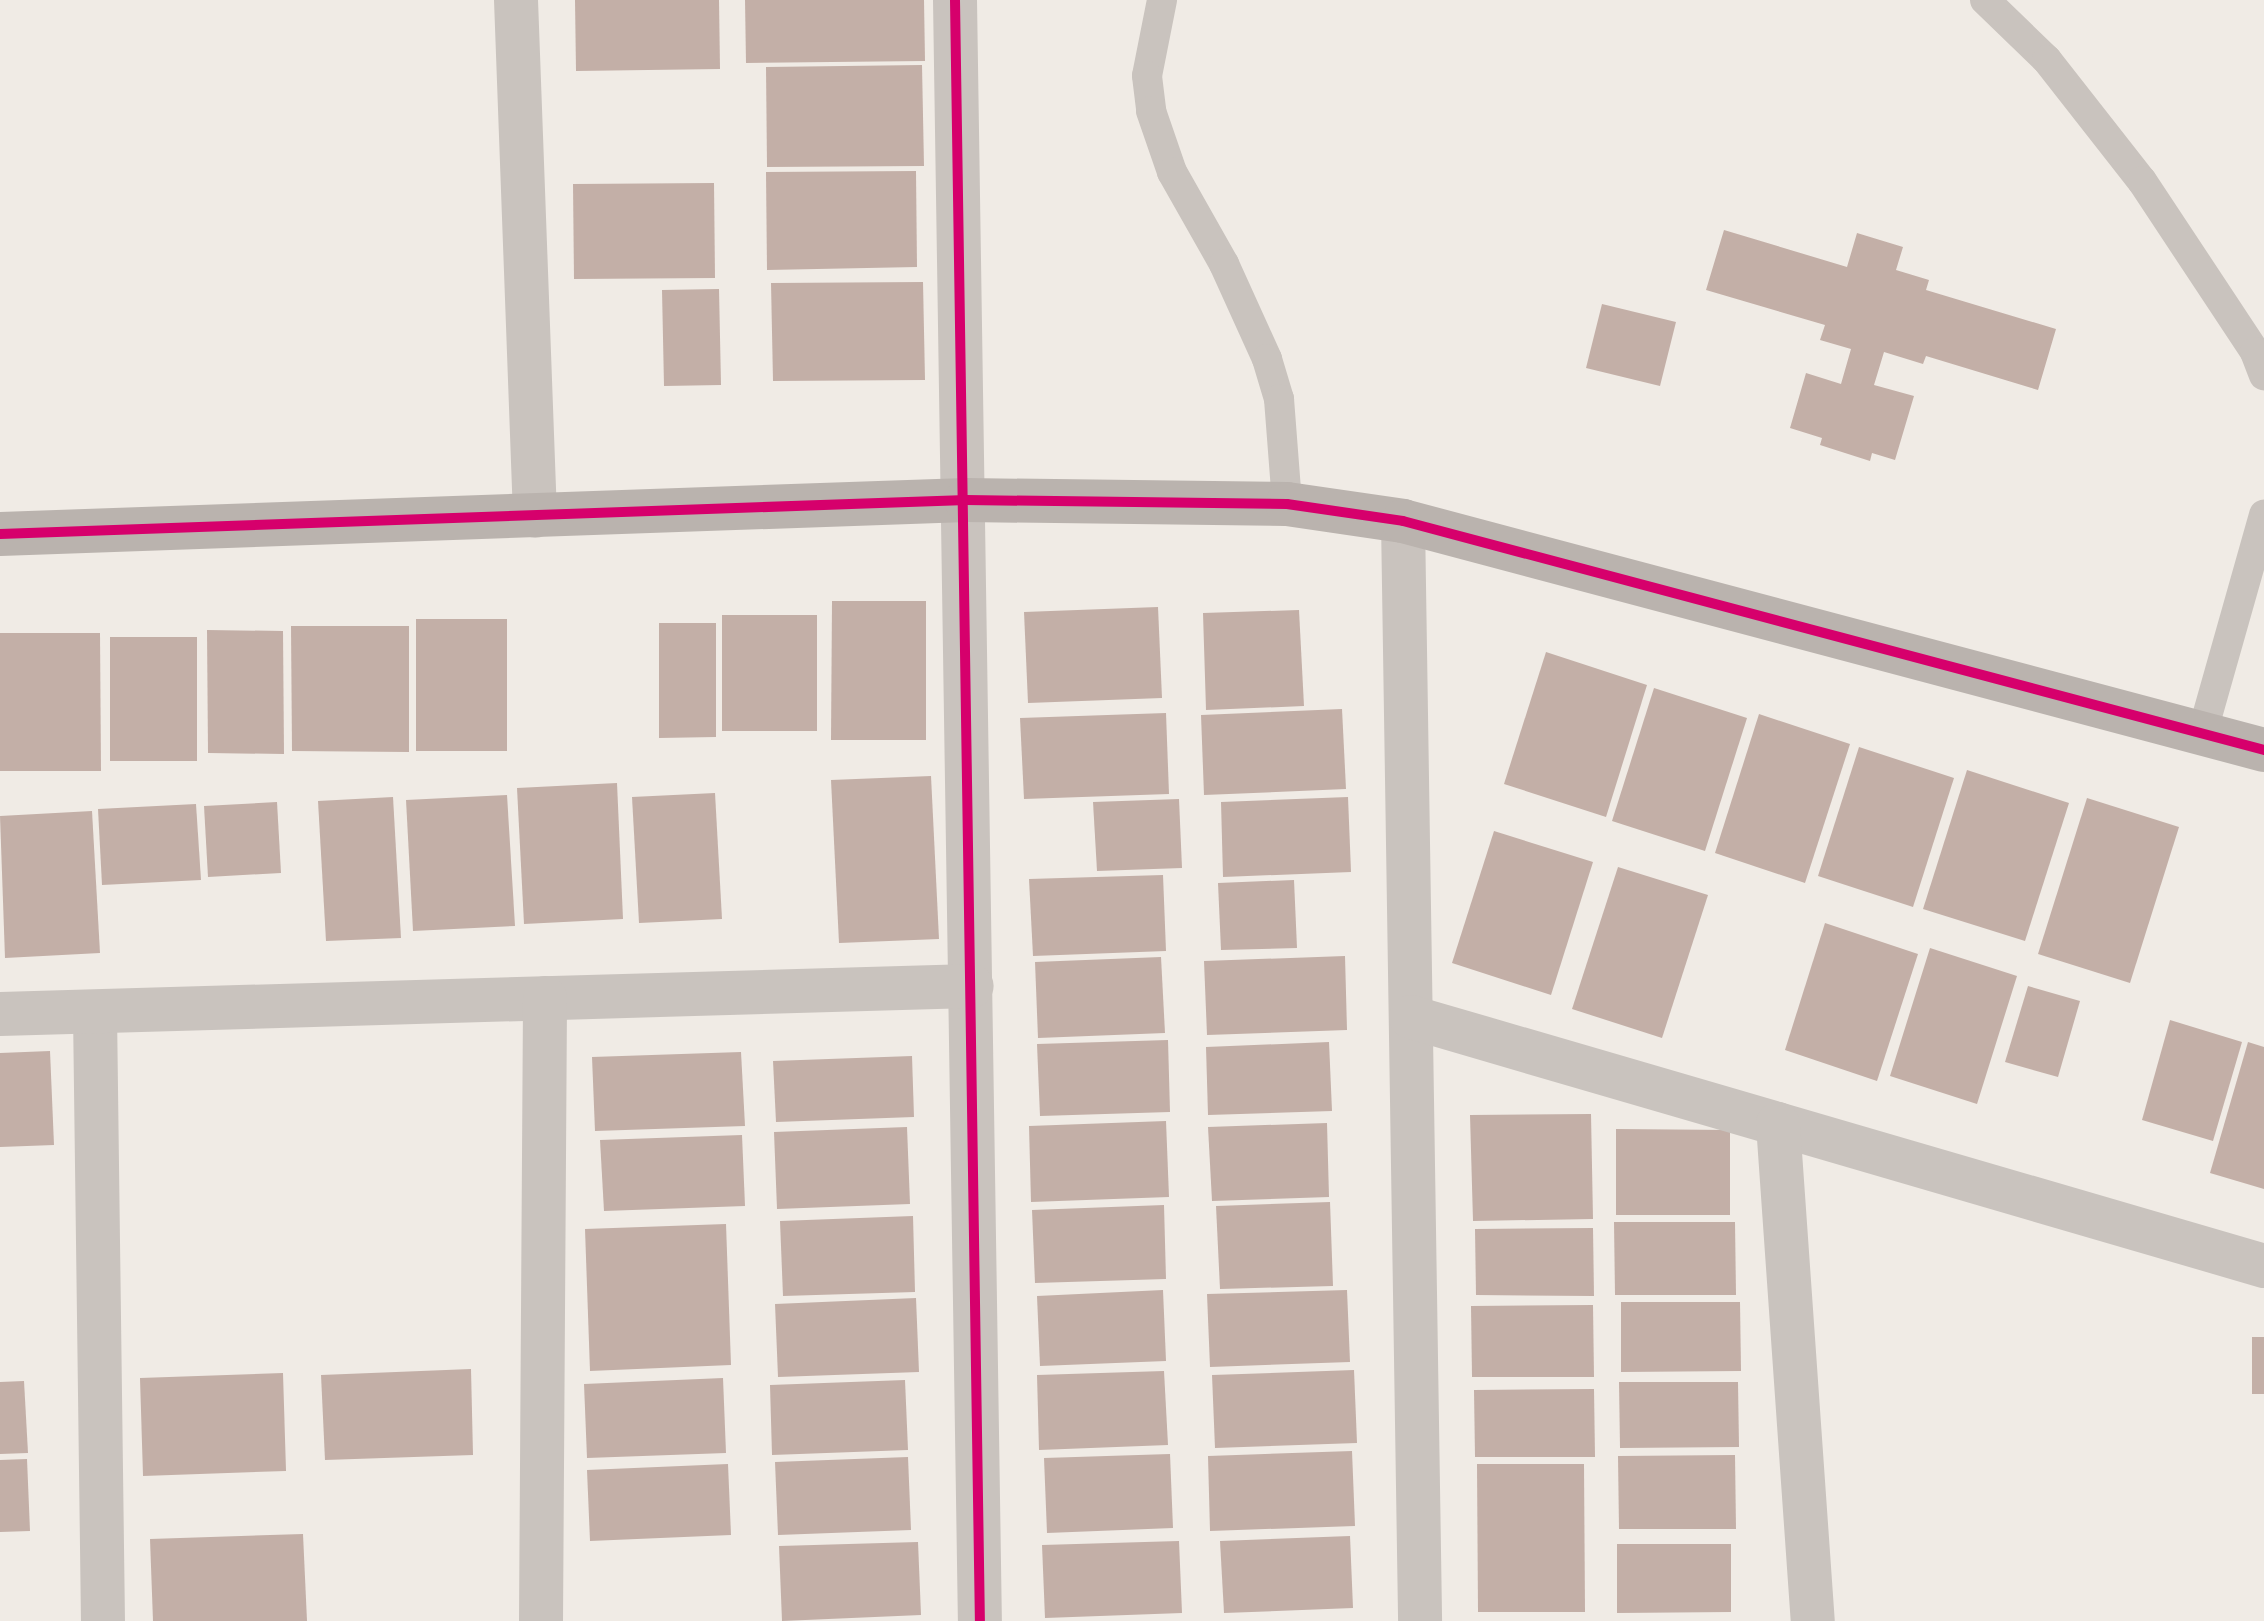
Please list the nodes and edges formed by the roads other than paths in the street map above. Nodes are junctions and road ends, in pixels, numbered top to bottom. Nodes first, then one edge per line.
1 (516, 0) edge
2 (955, 0) edge
3 (1162, 0) edge
4 (1985, 0) edge
5 (2261, 359) edge
6 (966, 500) junction
7 (1287, 504) junction
8 (2264, 515) edge
9 (535, 516) junction
10 (1403, 521) junction
11 (0, 534) edge
12 (2202, 734) junction
13 (2264, 750) edge
14 (972, 986) junction
15 (545, 998) junction
16 (95, 1012) junction
17 (0, 1014) edge
18 (1411, 1017) junction
19 (1778, 1124) junction
20 (2264, 1266) edge
21 (103, 1621) edge
22 (541, 1621) edge
23 (980, 1621) edge
24 (1420, 1621) edge
25 (1813, 1621) edge

1 - 9 street
2 - 6 street
3 - 7 lane
4 - 5 lane
6 - 7 street
6 - 9 street
6 - 14 street
7 - 10 street
8 - 12 lane
9 - 11 street
10 - 12 street
10 - 18 street
12 - 13 street
14 - 15 street
14 - 23 street
15 - 16 street
15 - 22 street
16 - 17 street
16 - 21 street
18 - 19 street
18 - 24 street
19 - 20 street
19 - 25 street

